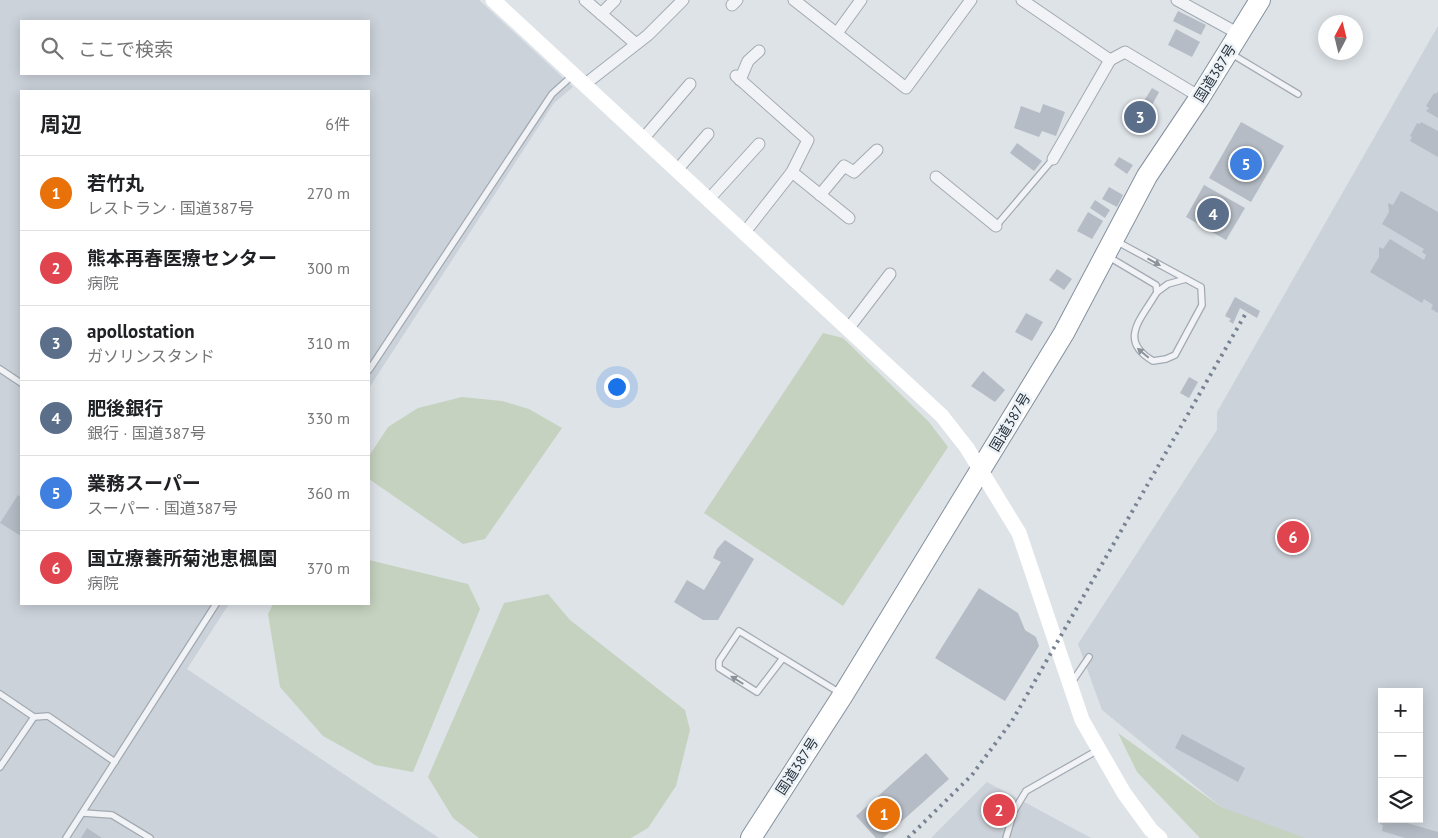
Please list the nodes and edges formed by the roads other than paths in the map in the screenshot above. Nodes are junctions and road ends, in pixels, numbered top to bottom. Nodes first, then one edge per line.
1 (493, 0) edge
2 (585, 0) edge
3 (615, 0) edge
4 (682, 0) edge
5 (794, 0) edge
6 (861, 0) edge
7 (970, 0) edge
8 (1022, 0) edge
9 (1177, 0) edge
10 (1260, 0) edge
11 (601, 14) junction
12 (837, 33) junction
13 (1240, 34) junction
14 (636, 44) junction
15 (758, 51) dead end
16 (1228, 52) junction
17 (1110, 60) junction
18 (578, 80) junction
19 (690, 84) dead end
20 (1298, 94) dead end
21 (1200, 97) junction
22 (708, 134) dead end
23 (643, 139) junction
24 (760, 144) dead end
25 (877, 150) dead end
26 (1052, 159) joint
27 (677, 170) junction
28 (792, 172) junction
29 (936, 177) dead end
30 (820, 194) junction
31 (709, 199) junction
32 (849, 218) dead end
33 (996, 226) joint
34 (745, 232) junction
35 (1108, 246) junction
36 (890, 274) dead end
37 (1186, 280) junction
38 (1157, 292) junction
39 (848, 329) junction
40 (370, 368) edge
41 (0, 369) edge
42 (20, 382) edge
43 (980, 470) junction
44 (215, 605) edge
45 (1089, 657) dead end
46 (783, 658) junction
47 (1071, 684) junction
48 (0, 694) edge
49 (843, 695) junction
50 (34, 716) junction
51 (1098, 750) junction
52 (115, 762) junction
53 (0, 766) edge
54 (83, 813) junction
55 (66, 838) edge
56 (150, 838) edge
57 (751, 838) edge
58 (1006, 838) edge
59 (1160, 838) edge

1 - 18 street
2 - 11 street
3 - 11 street
4 - 14 street
5 - 12 street
6 - 12 street
7 - 12 street
8 - 17 street
9 - 13 street
10 - 13 highway, 国道387号
11 - 14 street
13 - 16 highway, 国道387号
14 - 18 street
15 - 28 street
16 - 20 lane
16 - 21 highway, 国道387号
17 - 21 street
17 - 26 street
18 - 23 street
18 - 40 lane
19 - 23 street
21 - 35 highway, 国道387号
22 - 27 street
23 - 27 street
24 - 31 street
25 - 30 street
26 - 33 lane
27 - 31 street
28 - 30 street
28 - 34 street
29 - 33 street
30 - 32 street
31 - 34 street
34 - 39 street
35 -> 37 lane
35 - 38 lane
35 - 43 highway, 国道387号
36 - 39 street
37 - 38 lane
37 -> 38 lane
39 - 43 street
41 - 42 lane
43 - 47 street
43 - 49 highway, 国道387号
44 - 52 lane
45 - 47 lane
46 -> 46 lane
46 - 49 lane
47 - 51 street
48 - 50 lane
49 - 57 highway, 国道387号
50 - 52 lane
50 - 53 lane
51 - 58 lane
51 - 59 street
52 - 54 lane
54 - 55 lane
54 - 56 lane

